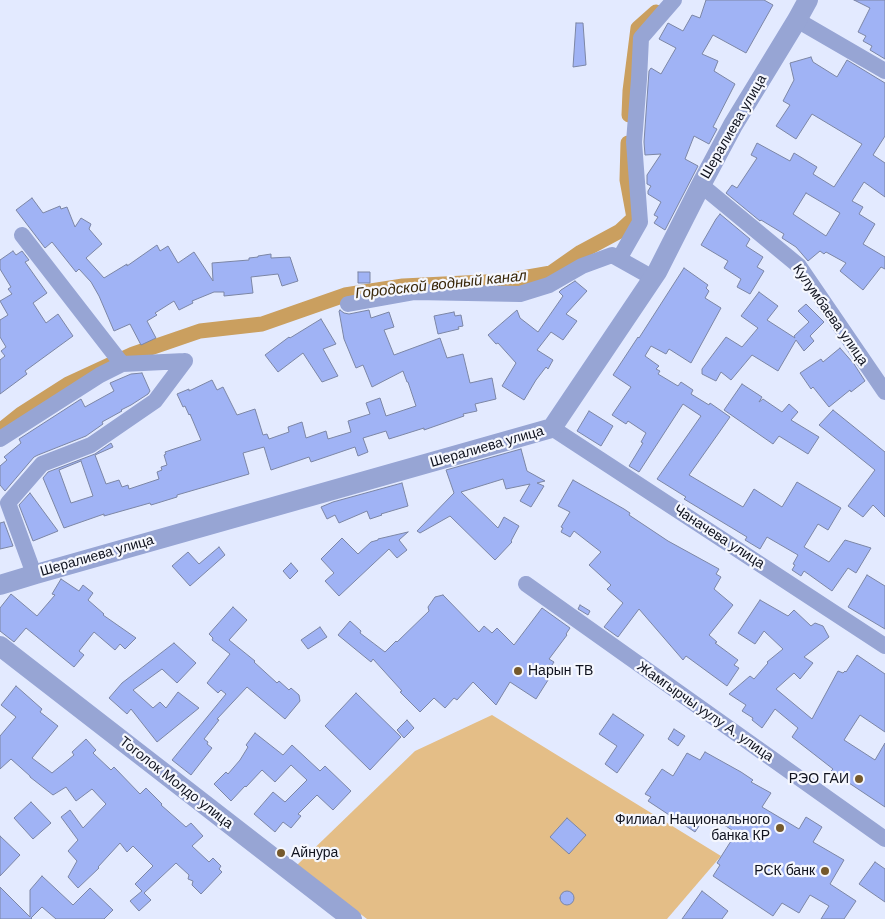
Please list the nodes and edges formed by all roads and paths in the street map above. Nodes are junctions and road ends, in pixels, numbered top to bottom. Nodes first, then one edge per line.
1 (674, 0) edge
2 (808, 0) edge
3 (797, 20) junction
4 (885, 71) edge
5 (701, 184) junction
6 (22, 235) dead end
7 (619, 259) junction
8 (653, 278) junction
9 (348, 304) dead end
10 (122, 364) junction
11 (885, 392) edge
12 (552, 428) junction
13 (0, 439) edge
14 (34, 574) junction
15 (526, 584) dead end
16 (0, 585) edge
17 (0, 646) edge
18 (885, 646) edge
19 (885, 839) edge
20 (352, 919) edge

1 - 7 street
2 - 3 street, Шералиева улица
3 - 4 street
3 - 5 street, Шералиева улица
5 - 8 street, Шералиева улица
5 - 11 street, Кулумбаева улица
6 - 10 street
7 - 8 street
7 - 9 street
8 - 12 street, Шералиева улица
10 - 13 street
10 - 14 street
12 - 14 street, Шералиева улица
12 - 18 street, Чаначева улица
14 - 16 street, Шералиева улица
15 - 19 street, Жамгырчы уулу А. улица
17 - 20 street, Тоголок Молдо улица

